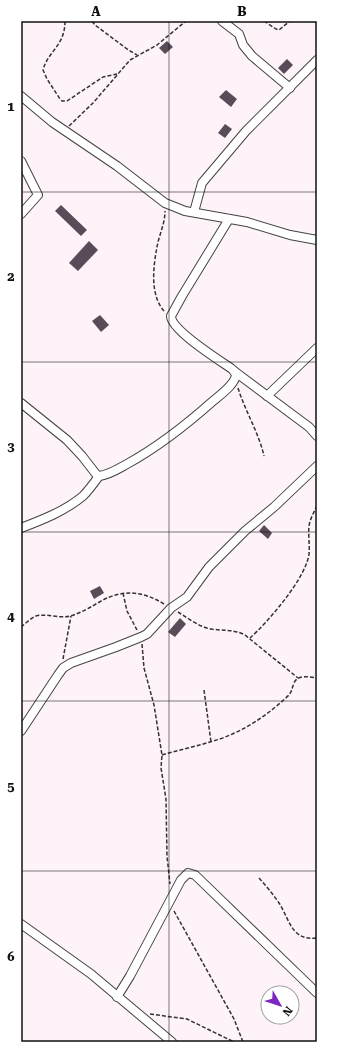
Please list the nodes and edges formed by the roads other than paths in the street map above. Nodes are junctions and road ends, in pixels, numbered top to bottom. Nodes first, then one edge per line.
1 (222, 21) edge
2 (317, 60) edge
3 (290, 88) junction
4 (21, 96) edge
5 (21, 161) edge
6 (194, 212) junction
7 (21, 214) edge
8 (229, 219) junction
9 (317, 240) edge
10 (317, 348) edge
11 (235, 375) junction
12 (267, 396) junction
13 (21, 403) edge
14 (317, 436) edge
15 (317, 466) edge
16 (99, 476) junction
17 (21, 528) edge
18 (21, 731) edge
19 (21, 924) edge
20 (317, 993) edge
21 (117, 997) junction
22 (172, 1042) edge

1 - 3 street
2 - 3 street
3 - 6 street
4 - 6 street
5 - 7 street
6 - 8 street
8 - 9 street
8 - 11 street
10 - 12 street
11 - 12 street
11 - 16 street
12 - 14 street
13 - 16 street
15 - 18 street
16 - 17 street
19 - 21 street
20 - 21 street
21 - 22 street

